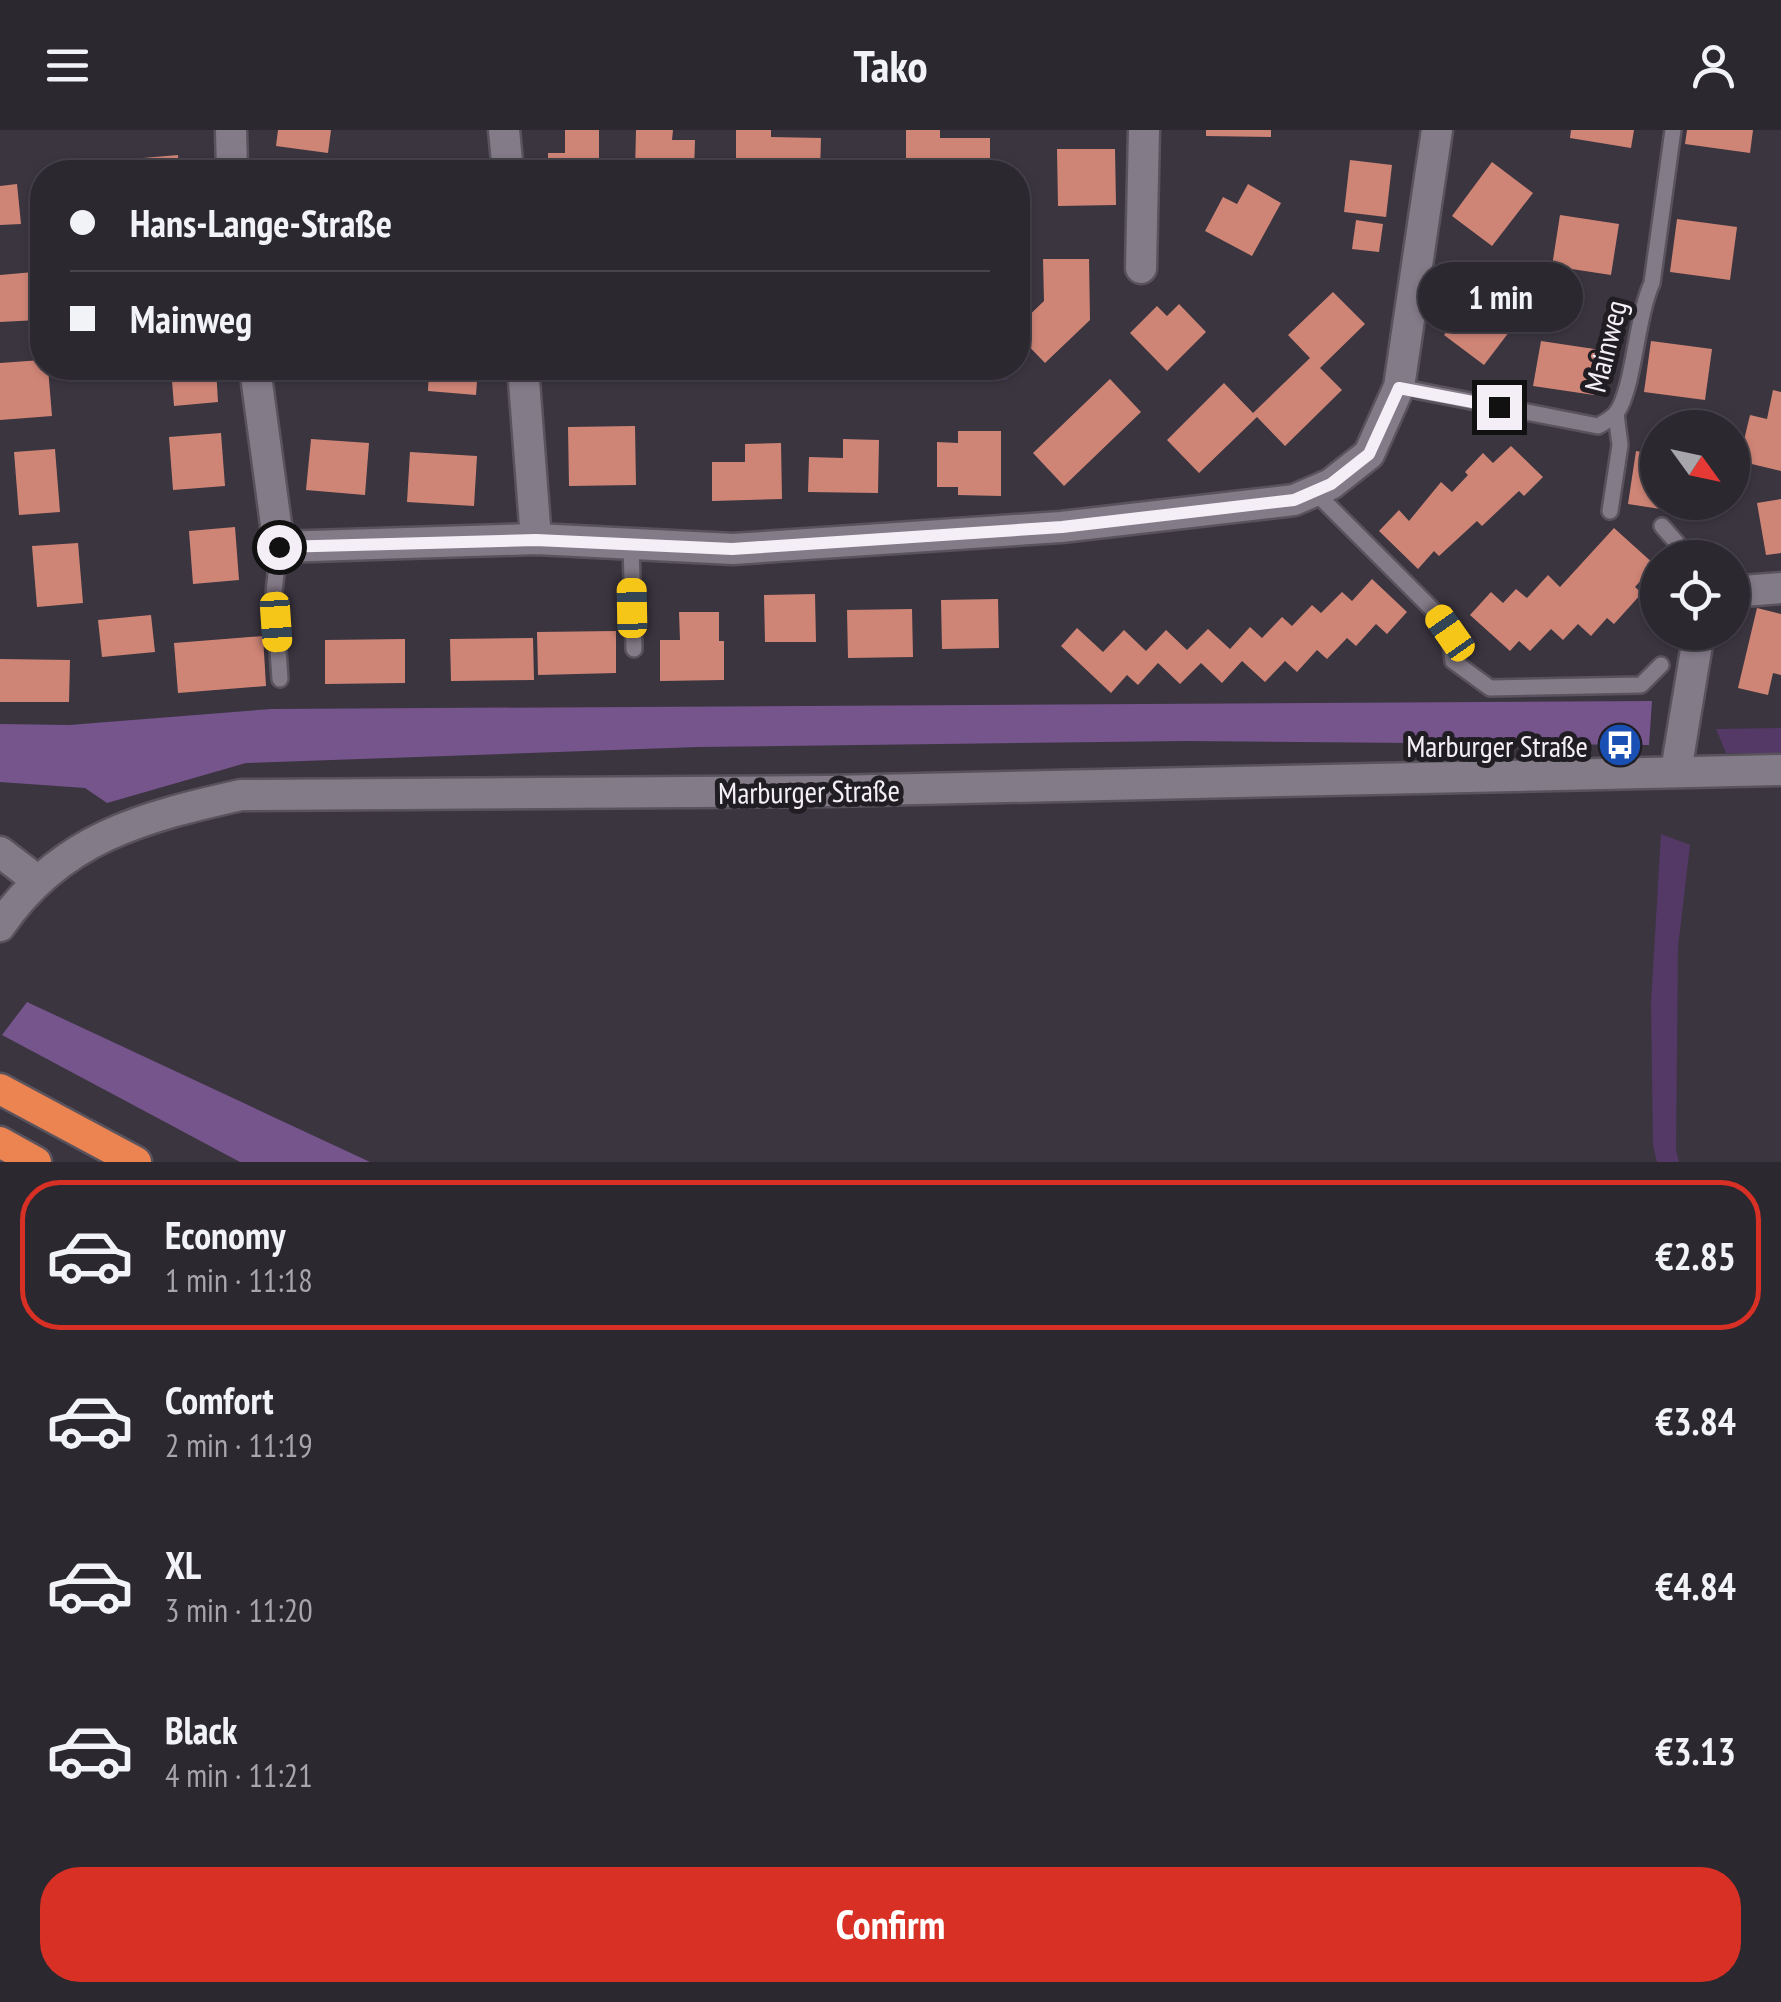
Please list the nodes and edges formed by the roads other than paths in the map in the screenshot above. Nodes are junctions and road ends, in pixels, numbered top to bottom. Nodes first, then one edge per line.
1 (230, 130) edge
2 (504, 130) edge
3 (1144, 130) edge
4 (1437, 130) edge
5 (1673, 130) edge
6 (231, 160) edge
7 (507, 160) edge
8 (1141, 268) dead end
9 (256, 380) edge
10 (524, 380) edge
11 (1399, 388) junction
12 (1616, 414) junction
13 (1314, 492) junction
14 (1610, 511) dead end
15 (1662, 526) dead end
16 (536, 540) junction
17 (1674, 540) edge
18 (631, 544) junction
19 (279, 547) junction
20 (1781, 588) edge
21 (1750, 591) edge
22 (634, 649) dead end
23 (1695, 650) edge
24 (1661, 665) dead end
25 (280, 680) dead end
26 (1676, 770) junction
27 (1781, 770) edge
28 (0, 852) edge
29 (38, 881) junction
30 (0, 926) edge
31 (0, 1090) edge
32 (0, 1142) edge
33 (36, 1162) edge
34 (136, 1162) edge

1 - 6 street
2 - 7 street
3 - 8 street
4 - 11 street
5 - 12 lane, Mainweg
9 - 19 street
10 - 16 street
11 - 12 lane, Mainweg
11 - 13 street
12 - 14 lane
13 - 18 street
13 - 24 lane
15 - 17 lane
16 - 18 street
16 - 19 street
18 - 22 lane
19 - 25 lane
20 - 21 street
23 - 26 street
26 - 27 street, Marburger Straße
26 - 29 street, Marburger Straße
28 - 29 street
29 - 30 street, Marburger Straße
31 - 34 highway
32 - 33 highway

